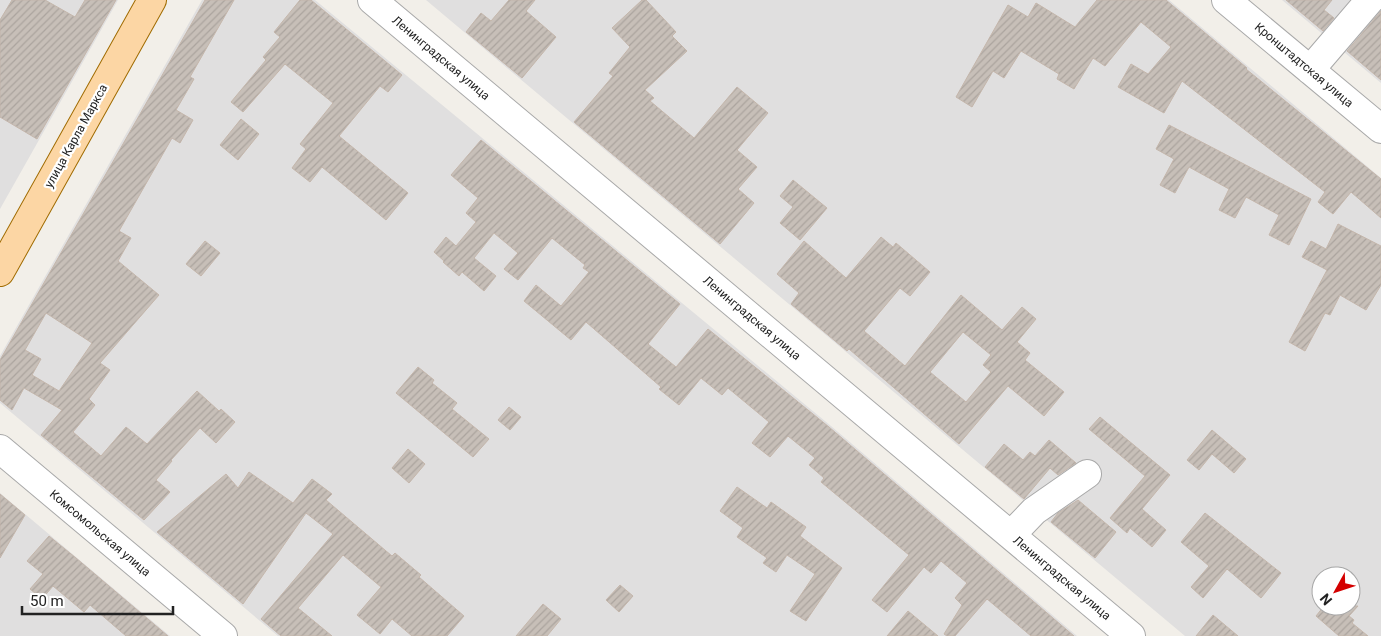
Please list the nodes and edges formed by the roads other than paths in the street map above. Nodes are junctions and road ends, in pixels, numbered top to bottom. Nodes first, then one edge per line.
1 (152, 0) edge
2 (372, 0) edge
3 (1226, 0) edge
4 (1370, 0) edge
5 (1310, 70) junction
6 (1381, 130) edge
7 (0, 272) edge
8 (0, 449) edge
9 (1087, 474) dead end
10 (1010, 535) junction
11 (223, 636) edge
12 (1131, 636) edge

1 - 7 main road, улица Карла Маркса
2 - 10 street, Ленинградская улица
3 - 5 street, Кронштадтская улица
4 - 5 street
5 - 6 street, Кронштадтская улица
8 - 11 street, Комсомольская улица
9 - 10 street
10 - 12 street, Ленинградская улица

